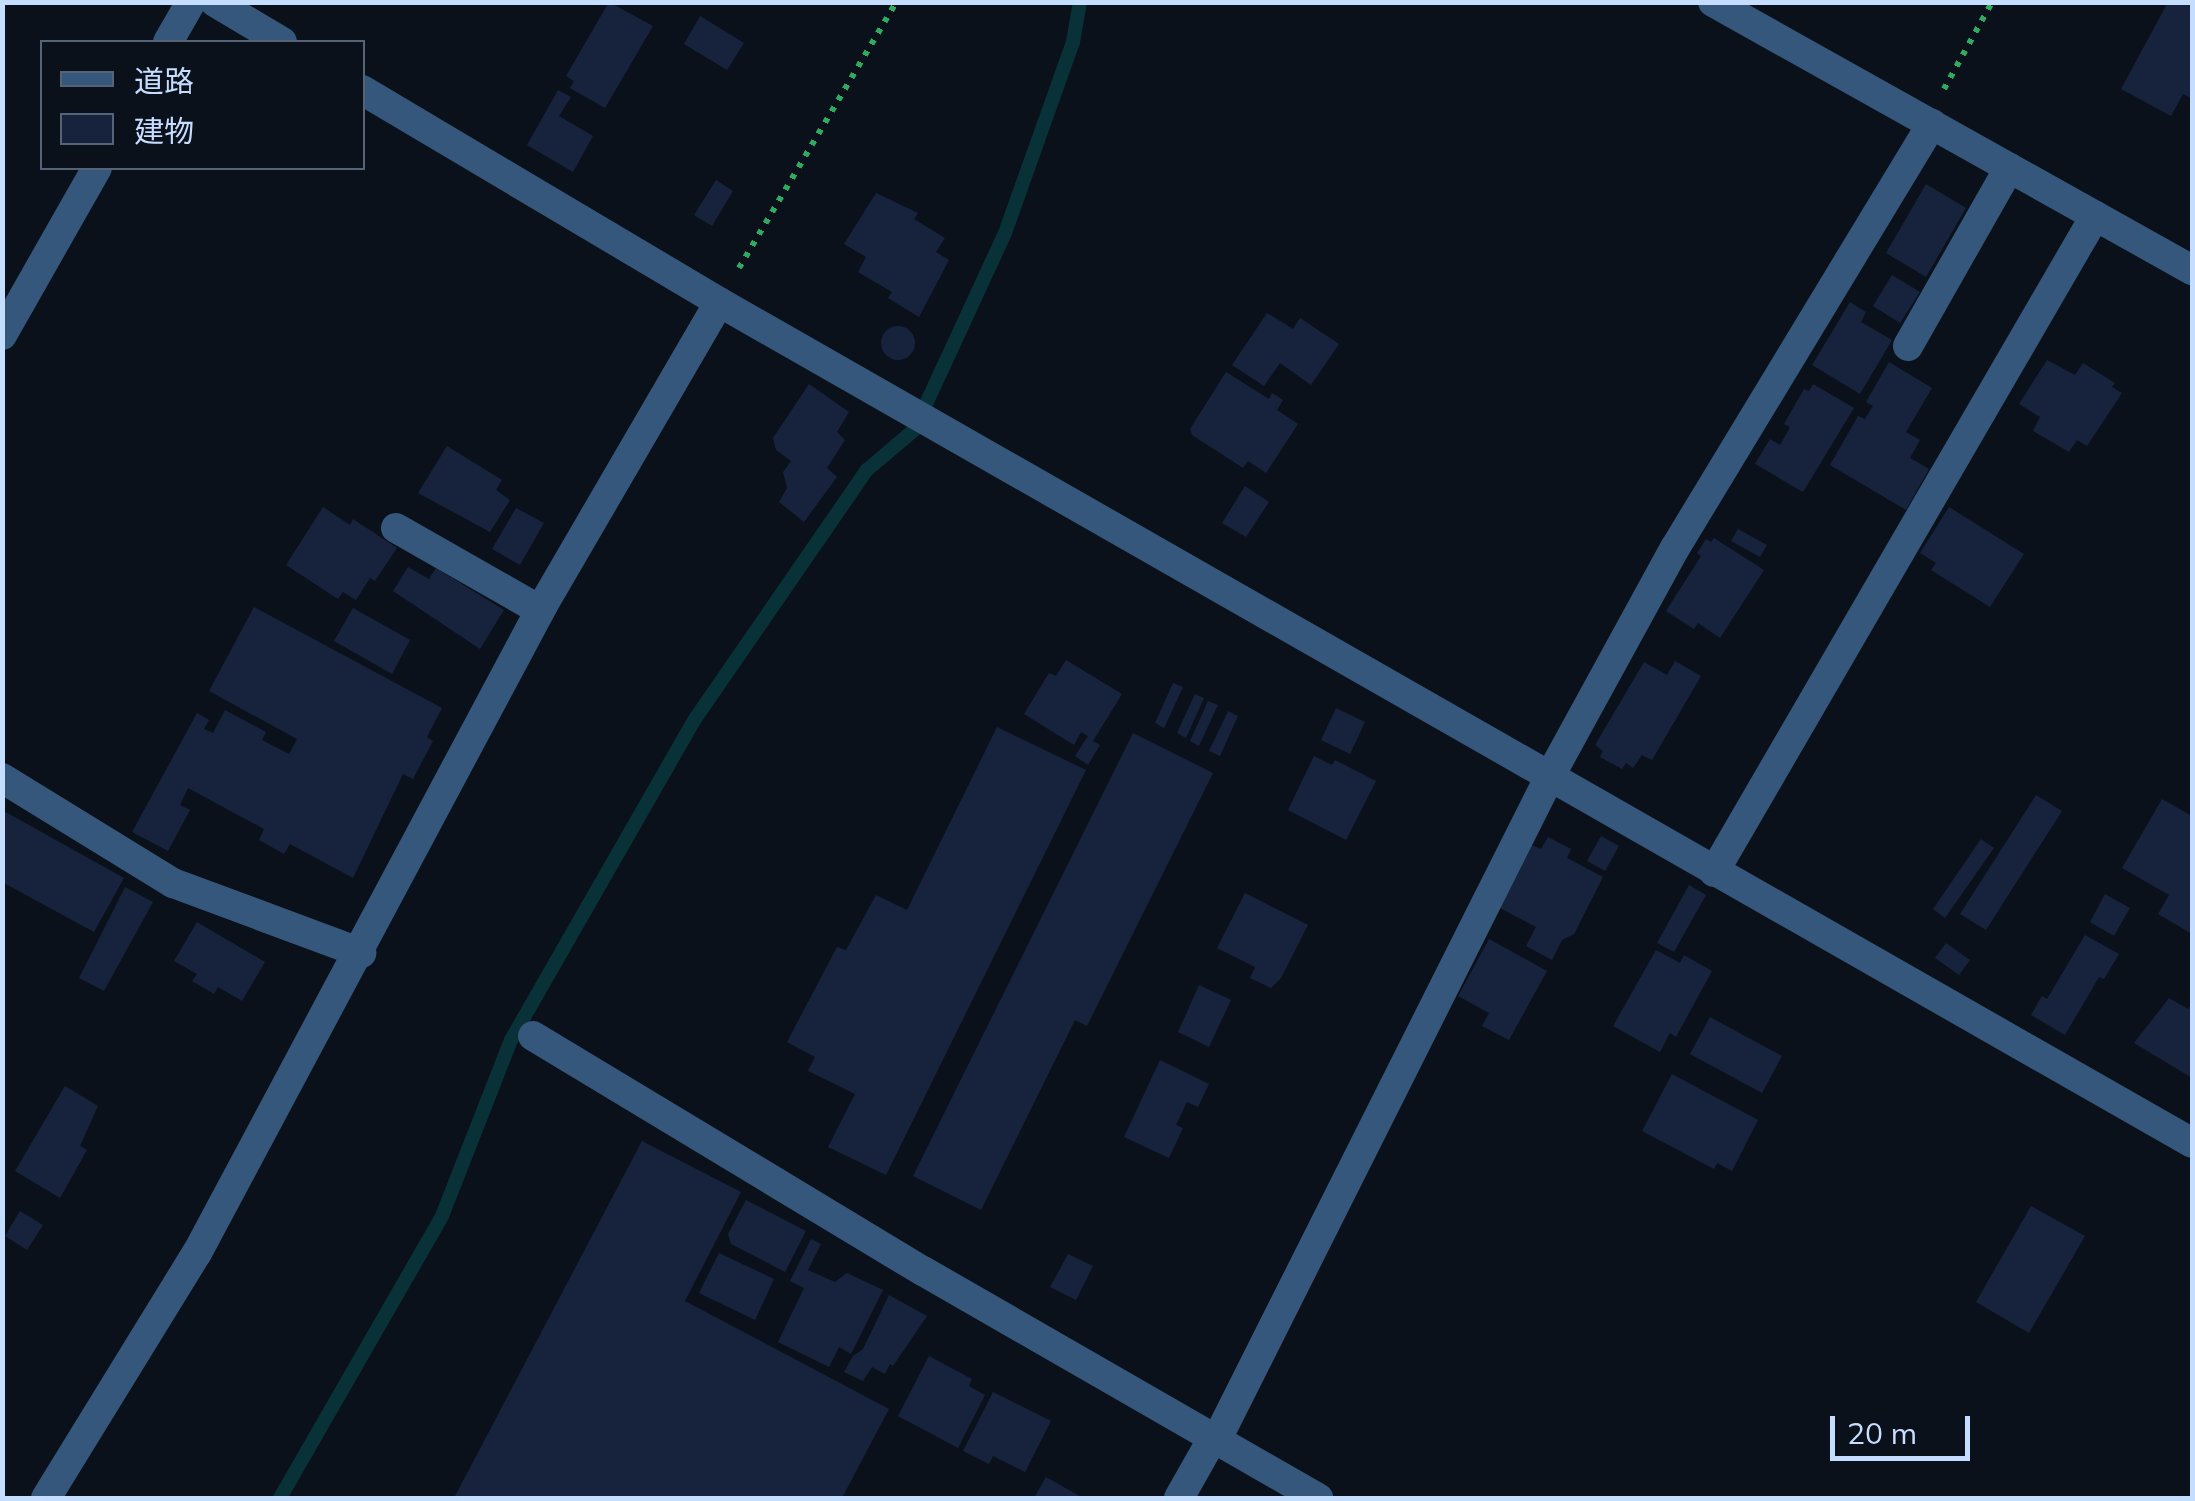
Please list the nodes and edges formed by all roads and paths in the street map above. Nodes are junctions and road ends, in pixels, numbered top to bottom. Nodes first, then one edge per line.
1 (191, 2) edge
2 (215, 2) edge
3 (896, 2) edge
4 (1712, 2) edge
5 (1992, 2) edge
6 (169, 40) edge
7 (279, 40) edge
8 (365, 92) edge
9 (1928, 123) junction
10 (2009, 168) junction
11 (97, 170) edge
12 (2096, 216) junction
13 (2192, 270) edge
14 (718, 302) junction
15 (2, 335) edge
16 (1908, 346) dead end
17 (396, 528) dead end
18 (540, 610) junction
19 (1550, 776) junction
20 (2, 778) edge
21 (1714, 872) junction
22 (361, 953) junction
23 (533, 1036) dead end
24 (2192, 1143) edge
25 (1214, 1439) junction
26 (46, 1498) edge
27 (1180, 1498) edge
28 (1318, 1498) edge

1 - 6 street
2 - 7 street
3 - 14 path
4 - 9 street
5 - 9 path
8 - 14 street
9 - 10 street
9 - 19 street
10 - 12 street
10 - 16 street
11 - 15 street
12 - 13 street
12 - 21 street
14 - 18 street
14 - 19 street
17 - 18 street
18 - 22 street
19 - 21 street
19 - 25 street
20 - 22 street
21 - 24 street
22 - 26 street
23 - 25 street
25 - 27 street
25 - 28 street

